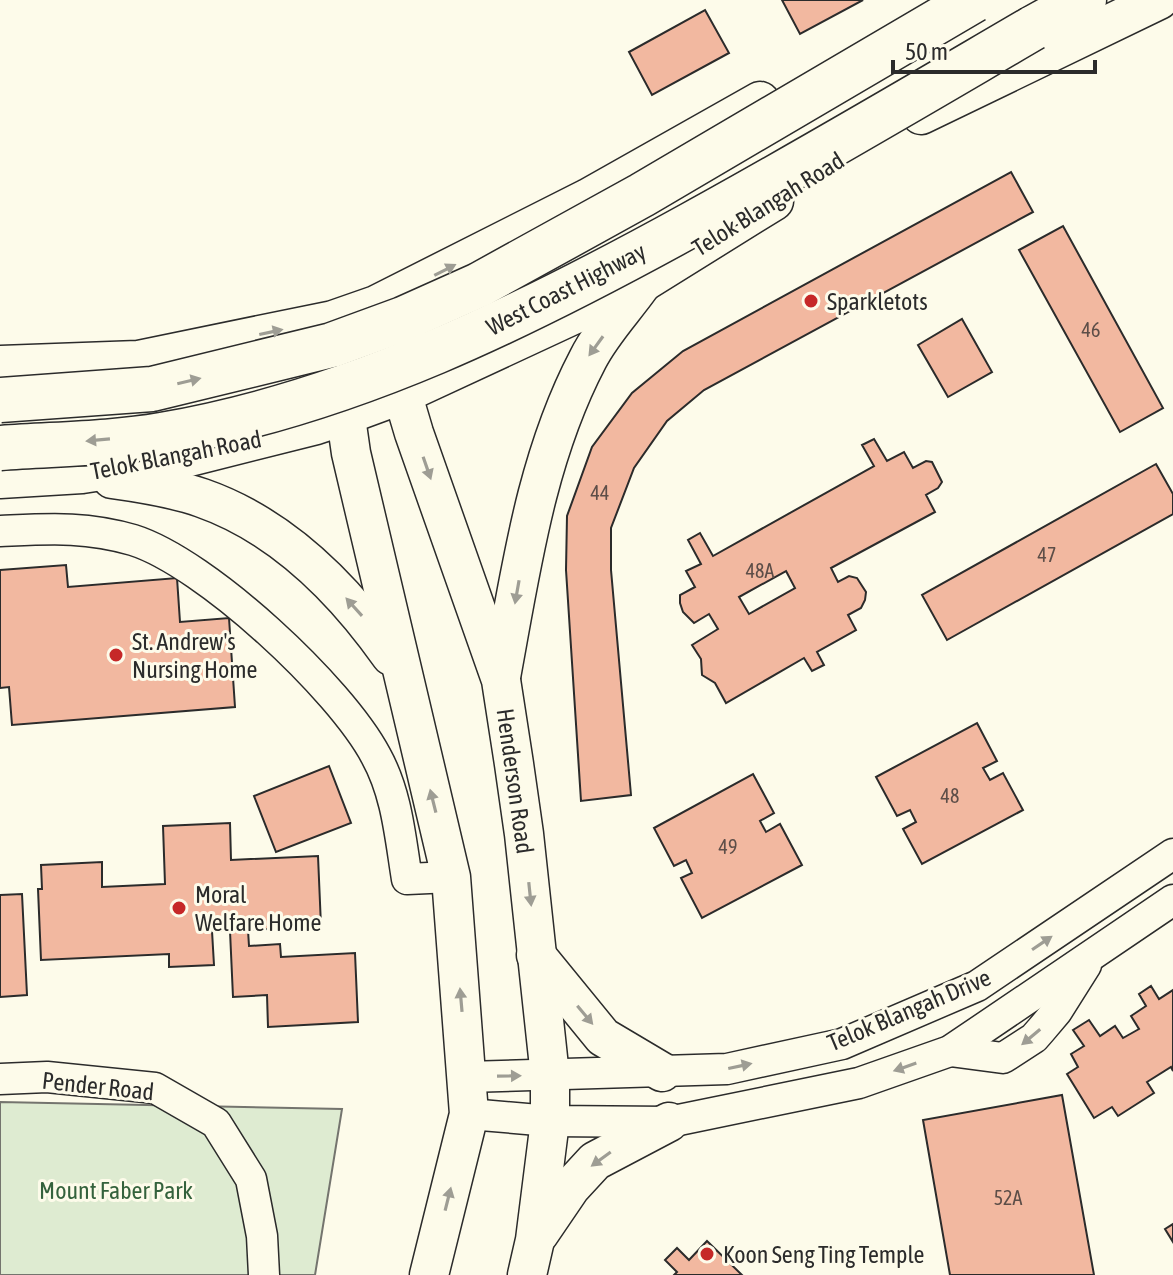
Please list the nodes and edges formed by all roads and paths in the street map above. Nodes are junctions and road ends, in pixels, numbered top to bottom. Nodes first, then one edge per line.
1 (935, 0) edge
2 (974, 0) edge
3 (1084, 0) edge
4 (1159, 0) edge
5 (793, 82) junction
6 (856, 150) junction
7 (642, 283) junction
8 (376, 305) junction
9 (333, 320) junction
10 (0, 365) edge
11 (403, 394) junction
12 (0, 400) edge
13 (346, 415) junction
14 (0, 448) edge
15 (82, 474) junction
16 (0, 479) edge
17 (0, 531) edge
18 (401, 669) junction
19 (501, 680) junction
20 (1173, 854) edge
21 (451, 877) junction
22 (1173, 900) edge
23 (536, 955) junction
24 (662, 1072) junction
25 (550, 1076) junction
26 (0, 1079) edge
27 (468, 1096) junction
28 (550, 1121) junction
29 (669, 1122) junction
30 (531, 1257) edge
31 (264, 1275) edge
32 (429, 1275) edge

1 - 5 main road
12 -> 2 highway, West Coast Highway, bridge
3 -> 14 highway, West Coast Highway, bridge
4 - 6 main road, Telok Blangah Road
5 - 6 main road
8 -> 5 main road
6 - 7 main road, Telok Blangah Road
7 - 11 main road, Telok Blangah Road
7 -> 19 main road
8 - 9 main road
8 - 11 main road, Henderson Road
10 -> 9 main road
9 - 13 main road
11 - 13 main road, Telok Blangah Road
11 -> 19 main road, Henderson Road
13 - 15 main road, Telok Blangah Road
13 - 18 main road
15 - 16 main road, Telok Blangah Road
18 -> 15 main road
17 - 21 street
21 -> 18 main road
19 -> 23 main road, Henderson Road
24 -> 20 street, Telok Blangah Drive
27 -> 21 main road
22 -> 29 street, Telok Blangah Drive
23 -> 24 main road
23 - 25 main road, Henderson Road
24 - 25 street, Telok Blangah Drive
27 -> 25 street, Telok Blangah Drive
25 - 28 main road, Henderson Road
26 - 31 street, Pender Road
27 - 28 street, Telok Blangah Drive
32 -> 27 main road
28 - 29 street, Telok Blangah Drive
28 - 30 main road, Henderson Road
29 -> 30 main road

